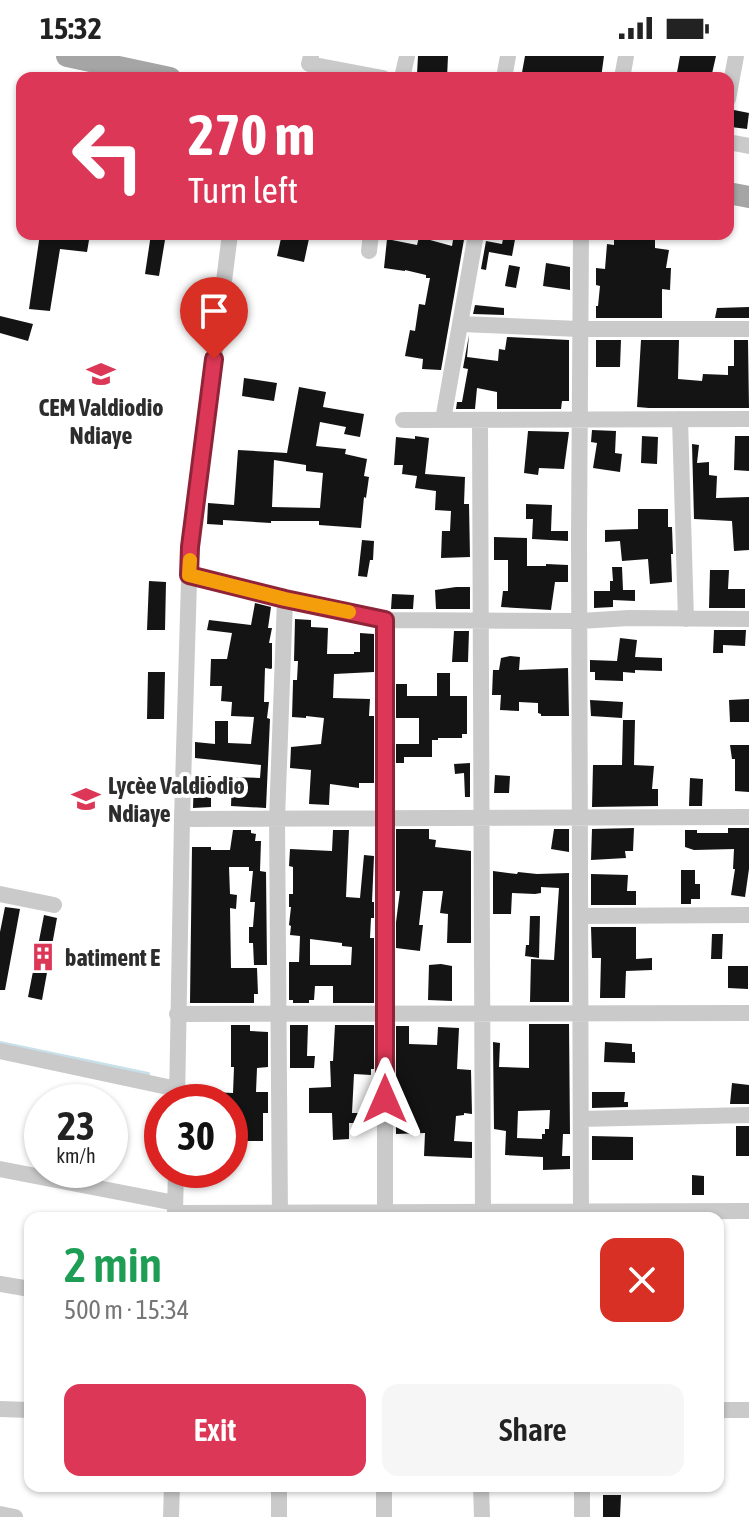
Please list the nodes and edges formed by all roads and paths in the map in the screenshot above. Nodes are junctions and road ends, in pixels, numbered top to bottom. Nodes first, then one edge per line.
1 (67, 56) edge
2 (311, 56) edge
3 (100, 60) edge
4 (147, 72) edge
5 (351, 72) edge
6 (229, 240) edge
7 (475, 240) edge
8 (581, 240) edge
9 (461, 324) junction
10 (579, 329) junction
11 (749, 329) edge
12 (680, 419) junction
13 (749, 419) edge
14 (403, 420) dead end
15 (443, 420) junction
16 (480, 420) junction
17 (579, 420) junction
18 (189, 575) junction
19 (285, 599) junction
20 (686, 619) junction
21 (749, 619) edge
22 (385, 620) junction
23 (481, 620) junction
24 (580, 621) junction
25 (482, 817) junction
26 (579, 817) junction
27 (749, 817) edge
28 (385, 818) junction
29 (182, 819) junction
30 (277, 819) junction
31 (0, 894) edge
32 (54, 905) dead end
33 (749, 915) edge
34 (580, 916) junction
35 (580, 1012) junction
36 (749, 1013) edge
37 (177, 1014) junction
38 (278, 1014) junction
39 (385, 1014) junction
40 (483, 1014) junction
41 (0, 1051) edge
42 (177, 1084) edge
43 (144, 1087) edge
44 (749, 1115) edge
45 (581, 1119) junction
46 (0, 1169) edge
47 (176, 1188) edge
48 (175, 1211) edge
49 (749, 1211) edge
50 (196, 1212) edge
51 (280, 1212) edge
52 (385, 1212) edge
53 (483, 1212) edge
54 (581, 1212) edge
55 (693, 1212) edge
56 (0, 1284) edge
57 (24, 1288) edge
58 (0, 1409) edge
59 (24, 1410) edge
60 (724, 1410) edge
61 (749, 1410) edge
62 (172, 1492) edge
63 (279, 1492) edge
64 (384, 1492) edge
65 (481, 1492) edge
66 (582, 1492) edge
67 (0, 1514) edge
68 (15, 1517) edge
69 (171, 1517) edge
70 (279, 1517) edge
71 (384, 1517) edge
72 (482, 1517) edge
73 (582, 1517) edge

1 - 3 main road
2 - 5 street
3 - 4 main road
6 - 18 street
7 - 9 street
8 - 10 street
9 - 10 street
9 - 15 street
10 - 11 street
10 - 17 street
12 - 13 street
12 - 17 street
12 - 20 street
14 - 15 street
15 - 16 street
16 - 17 street
16 - 23 street
17 - 24 street
18 - 19 street
18 - 29 street
19 - 22 street
19 - 30 street
20 - 21 street
20 - 24 street
22 - 23 street
22 - 28 street
23 - 24 street
23 - 25 street
24 - 26 street
25 - 26 street
25 - 28 street
25 - 40 street
26 - 27 street
26 - 34 street
28 - 30 street
28 - 39 street
29 - 30 street
29 - 37 street
30 - 38 street
31 - 32 street
33 - 34 street
34 - 35 street
35 - 36 street
35 - 40 street
35 - 45 street
37 - 38 street
37 - 42 street
38 - 39 street
38 - 51 street
39 - 40 street
39 - 52 street
40 - 53 street
41 - 43 street
44 - 45 street
45 - 54 street
46 - 48 street
47 - 48 street
48 - 50 street
49 - 55 street
56 - 57 street
58 - 59 street
60 - 61 street
62 - 69 street
63 - 70 street
64 - 71 street
65 - 72 street
66 - 73 street
67 - 68 street

